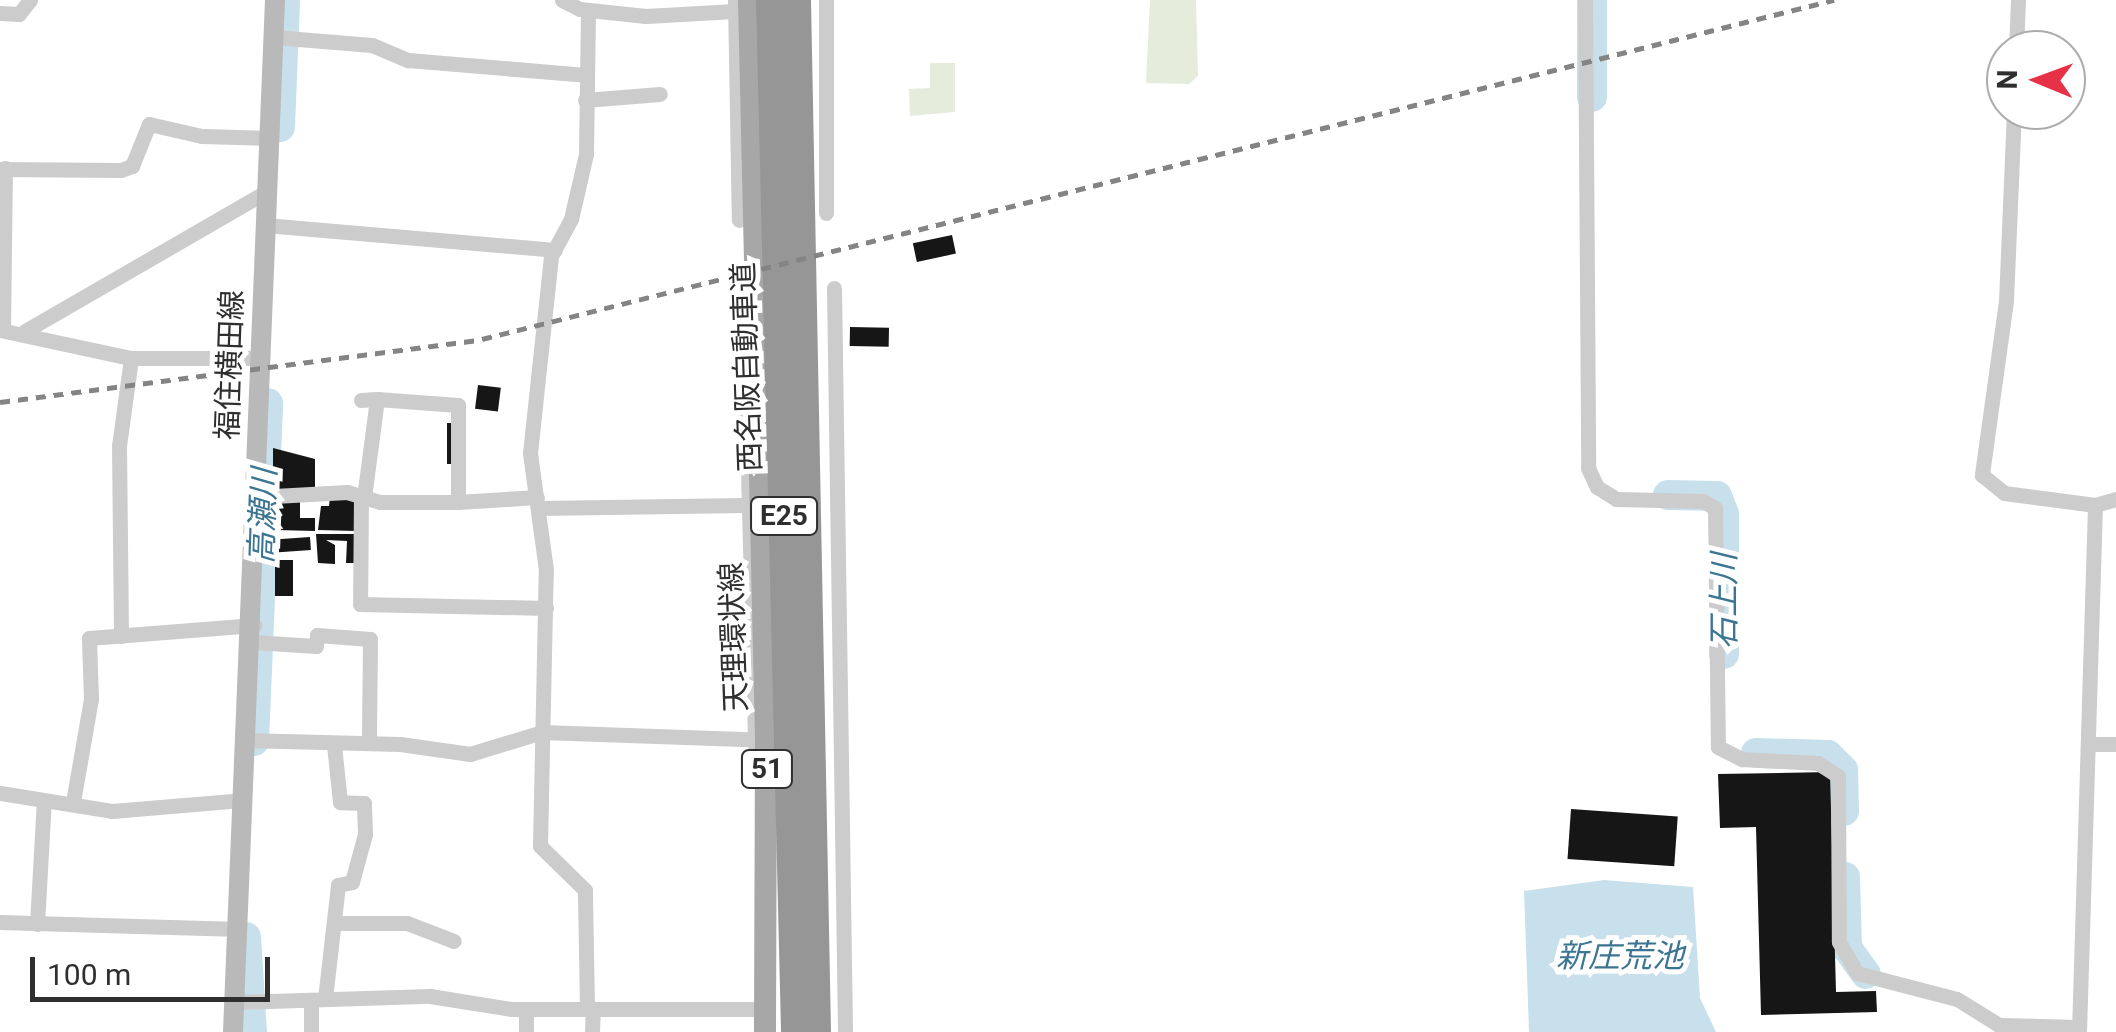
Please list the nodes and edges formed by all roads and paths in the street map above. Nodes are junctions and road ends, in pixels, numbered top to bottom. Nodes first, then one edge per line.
1 (30, 0) edge
2 (275, 0) edge
3 (562, 0) edge
4 (770, 0) edge
5 (796, 0) edge
6 (826, 0) edge
7 (1585, 0) edge
8 (2018, 0) edge
9 (740, 4) edge
10 (588, 10) junction
11 (0, 13) edge
12 (2017, 30) edge
13 (274, 37) junction
14 (585, 75) junction
15 (660, 94) dead end
16 (585, 100) junction
17 (2013, 130) edge
18 (268, 138) junction
19 (2, 168) edge
20 (267, 191) junction
21 (826, 213) dead end
22 (739, 220) dead end
23 (266, 225) junction
24 (554, 250) junction
25 (834, 288) dead end
26 (744, 318) dead end
27 (1, 330) edge
28 (25, 331) junction
29 (131, 358) junction
30 (258, 358) junction
31 (263, 497) junction
32 (362, 497) junction
33 (2116, 499) edge
34 (458, 502) junction
35 (538, 502) junction
36 (2095, 505) junction
37 (753, 506) junction
38 (546, 608) junction
39 (253, 633) junction
40 (121, 636) junction
41 (542, 732) junction
42 (760, 739) junction
43 (246, 740) junction
44 (370, 743) junction
45 (2088, 744) junction
46 (2116, 744) edge
47 (334, 745) junction
48 (0, 793) edge
49 (44, 800) junction
50 (242, 800) junction
51 (73, 802) junction
52 (0, 922) edge
53 (337, 923) junction
54 (37, 924) junction
55 (239, 929) junction
56 (454, 941) dead end
57 (318, 999) junction
58 (235, 1002) junction
59 (526, 1009) junction
60 (590, 1009) junction
61 (766, 1020) edge
62 (2079, 1030) edge
63 (233, 1032) edge
64 (311, 1032) edge
65 (526, 1032) edge
66 (592, 1032) edge
67 (795, 1032) edge
68 (817, 1032) edge
69 (844, 1032) edge

1 - 11 street
2 - 13 main road, 福住横田線
3 - 10 street
4 - 67 highway, 西名阪自動車道 / E25
5 - 68 highway, 西名阪自動車道 / E25
6 - 21 street
7 - 62 street
8 - 12 street
9 - 10 street
9 - 22 street
9 - 37 main road, 天理環状線 / 51
10 - 14 street
13 - 14 street
13 - 18 main road, 福住横田線
14 - 16 street
15 - 16 street
16 - 24 street
17 - 36 street
18 - 19 street
18 - 20 main road, 福住横田線
19 - 27 street
20 - 23 main road, 福住横田線
20 - 28 street
23 - 24 street
23 - 30 main road, 福住横田線
24 - 35 street
25 - 69 street
26 - 37 street
27 - 28 street
28 - 29 street
29 - 30 street
29 - 40 street
30 - 31 main road, 福住横田線
31 - 32 street
31 - 39 main road, 福住横田線
32 - 34 street
32 - 34 street
32 - 38 street
33 - 36 street
34 - 35 street
35 - 37 street
35 - 38 street
36 - 45 street
37 - 42 main road, 天理環状線 / 51
38 - 41 street
39 - 40 street
39 - 43 main road, 福住横田線
39 - 44 street
40 - 51 street
41 - 42 street
41 - 44 street
41 - 60 street
42 - 61 main road, 天理環状線 / 51
43 - 47 street
43 - 50 main road, 福住横田線
44 - 47 street
45 - 46 street
45 - 62 street
47 - 53 street
48 - 49 street
49 - 51 street
49 - 54 street
50 - 51 street
50 - 55 main road, 福住横田線
52 - 54 street
53 - 56 street
53 - 57 street
54 - 55 street
55 - 58 main road, 福住横田線
57 - 58 street
57 - 59 street
57 - 64 street
58 - 63 main road, 福住横田線
59 - 60 street
59 - 65 street
60 - 61 street
60 - 66 street

